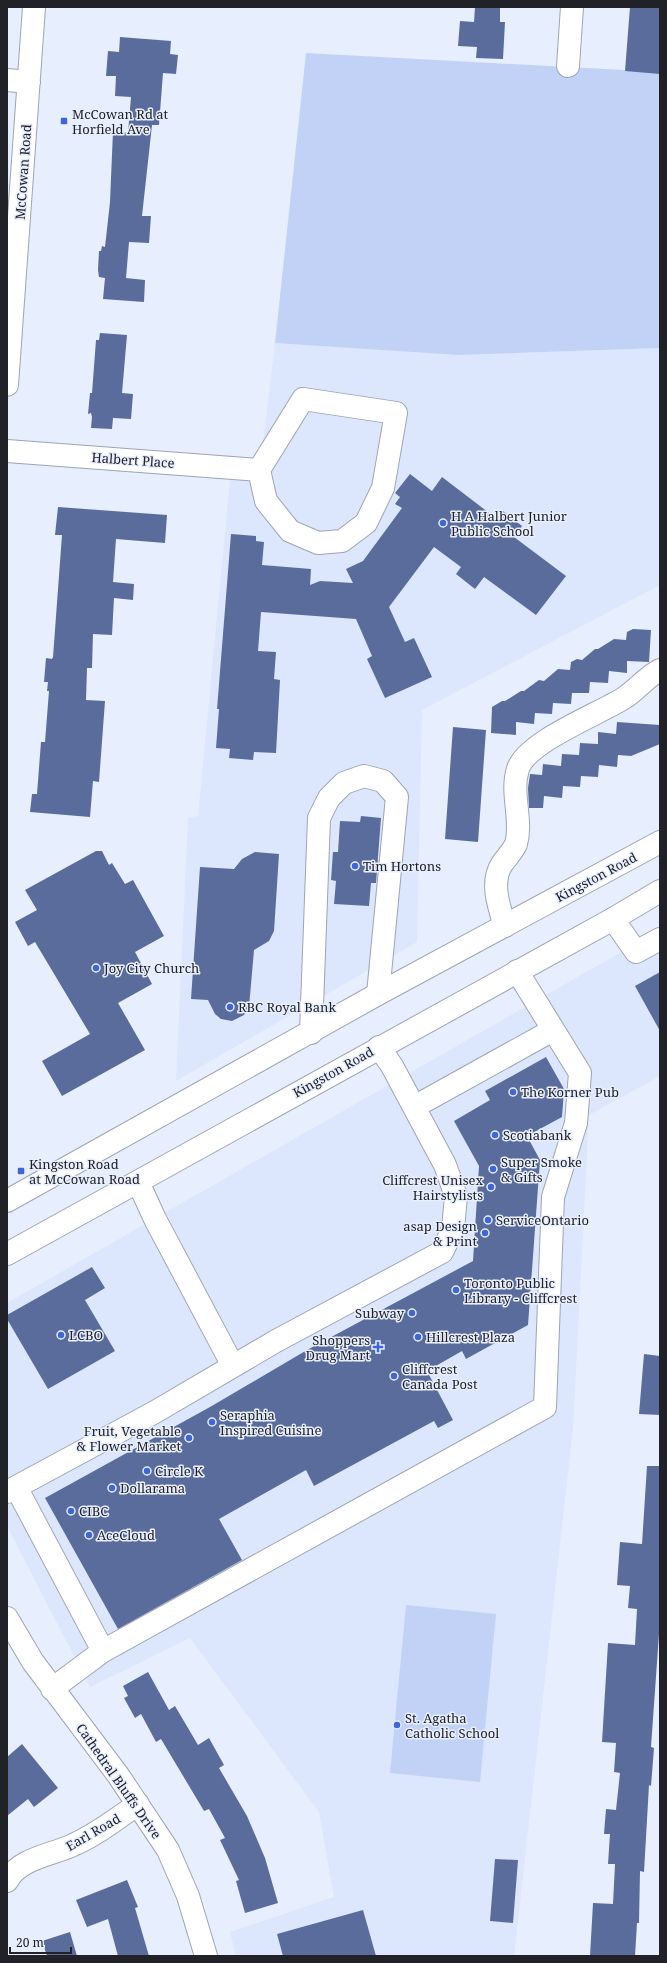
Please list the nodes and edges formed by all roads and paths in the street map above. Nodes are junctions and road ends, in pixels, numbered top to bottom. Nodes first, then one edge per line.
1 (34, 7) edge
2 (572, 7) edge
3 (568, 66) dead end
4 (7, 80) edge
5 (29, 82) junction
6 (7, 385) edge
7 (7, 451) edge
8 (259, 470) junction
9 (660, 670) edge
10 (660, 842) edge
11 (660, 891) edge
12 (613, 919) junction
13 (505, 926) junction
14 (660, 939) edge
15 (517, 971) junction
16 (378, 994) junction
17 (552, 1030) junction
18 (311, 1032) junction
19 (379, 1047) junction
20 (414, 1107) junction
21 (138, 1182) junction
22 (7, 1201) edge
23 (7, 1254) edge
24 (233, 1366) junction
25 (11, 1489) edge
26 (7, 1618) edge
27 (103, 1651) junction
28 (52, 1689) junction
29 (138, 1804) junction
30 (7, 1881) edge
31 (206, 1956) edge

1 - 5 main road, McCowan Road
2 - 3 main road
4 - 5 main road
5 - 6 main road, McCowan Road
7 - 8 main road, Halbert Place
8 - 8 main road
9 - 13 main road
10 - 13 main road, Kingston Road
11 - 12 main road, Kingston Road
12 - 14 main road
12 - 15 main road, Kingston Road
13 - 16 main road, Kingston Road
15 - 17 main road
15 - 19 main road, Kingston Road
16 - 18 main road, Kingston Road
16 - 18 main road
17 - 20 main road
17 - 27 main road
18 - 22 main road, Kingston Road
19 - 20 main road
19 - 21 main road, Kingston Road
20 - 24 main road
21 - 23 main road, Kingston Road
21 - 24 main road
24 - 25 main road
25 - 27 main road
26 - 28 main road, Cathedral Bluffs Drive
27 - 28 main road
28 - 29 main road, Cathedral Bluffs Drive
29 - 30 main road, Earl Road
29 - 31 main road, Cathedral Bluffs Drive

